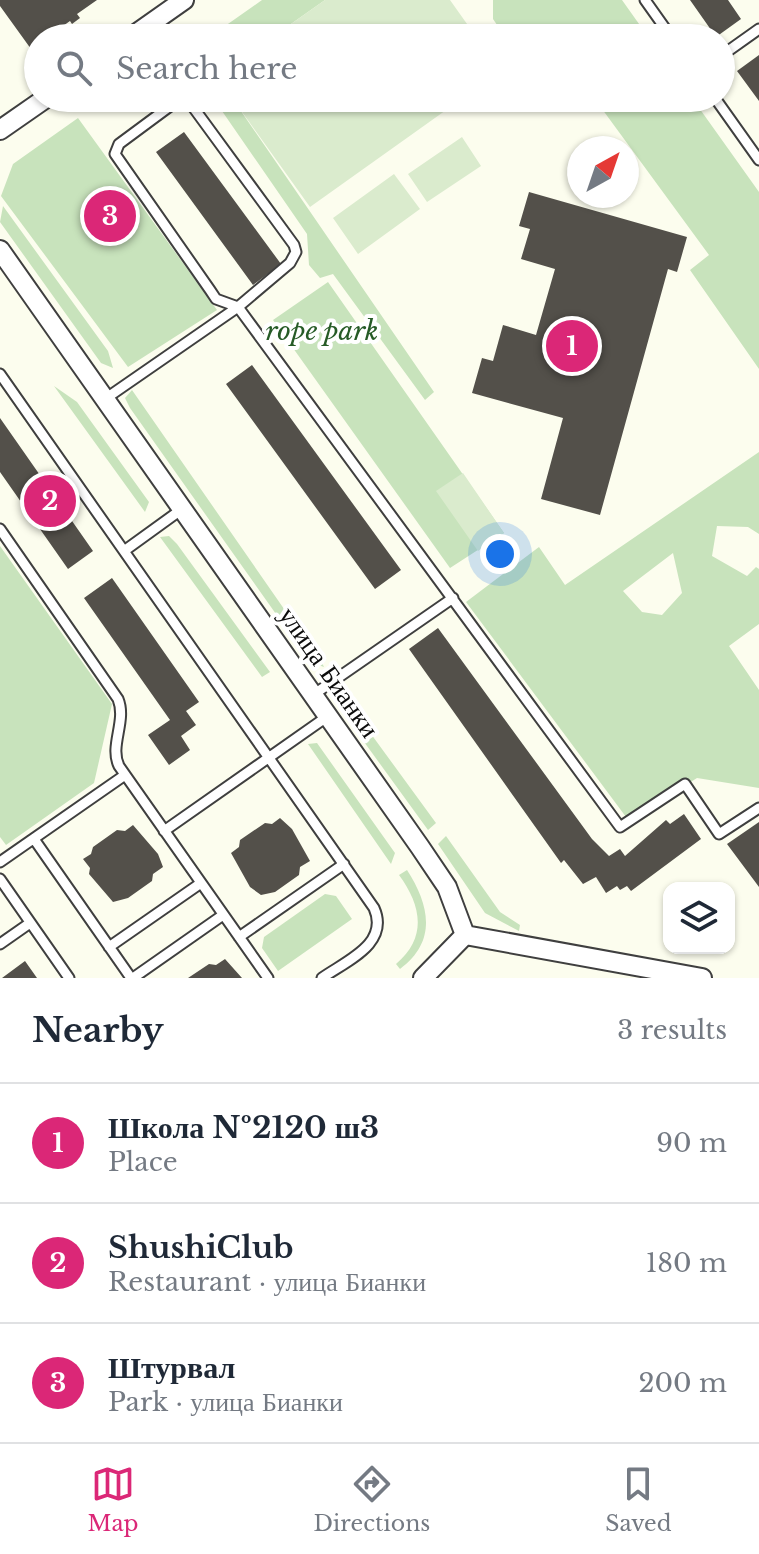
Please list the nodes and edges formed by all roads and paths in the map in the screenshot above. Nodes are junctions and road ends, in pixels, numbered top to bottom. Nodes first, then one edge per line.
1 (184, 0) edge
2 (645, 0) edge
3 (150, 24) edge
4 (662, 24) edge
5 (759, 29) edge
6 (735, 46) edge
7 (26, 112) edge
8 (162, 112) edge
9 (197, 112) edge
10 (725, 112) edge
11 (0, 130) edge
12 (759, 160) edge
13 (0, 250) edge
14 (238, 307) junction
15 (0, 374) edge
16 (105, 399) junction
17 (182, 509) junction
18 (0, 529) edge
19 (124, 551) junction
20 (453, 598) junction
21 (313, 695) junction
22 (328, 716) junction
23 (269, 757) junction
24 (125, 775) junction
25 (759, 808) edge
26 (164, 831) junction
27 (34, 839) junction
28 (0, 862) edge
29 (344, 864) junction
30 (0, 879) edge
31 (201, 883) junction
32 (223, 915) junction
33 (30, 923) junction
34 (465, 935) junction
35 (239, 937) junction
36 (0, 944) edge
37 (109, 947) junction
38 (69, 978) edge
39 (132, 978) edge
40 (268, 978) edge
41 (322, 978) edge
42 (423, 978) edge
43 (702, 978) edge

1 - 3 street
2 - 4 lane
5 - 6 lane
7 - 11 street
8 - 14 lane
9 - 14 lane
10 - 12 lane
13 - 16 street, улица Бианки
14 - 16 lane
14 - 20 lane
15 - 19 lane
16 - 17 street, улица Бианки
17 - 19 lane
17 - 21 street, улица Бианки
18 - 24 lane
19 - 23 lane
20 - 21 lane
20 - 25 lane
21 - 22 street, улица Бианки
22 - 23 lane
22 - 34 street, улица Бианки
23 - 26 lane
23 - 29 lane
24 - 26 lane
24 - 27 lane
26 - 31 lane
27 - 28 lane
27 - 37 lane
29 - 35 lane
29 - 41 lane
30 - 33 lane
31 - 32 lane
31 - 37 lane
32 - 35 lane
32 - 39 lane
33 - 36 lane
33 - 38 lane
34 - 42 street
34 - 43 street
35 - 40 lane
37 - 39 lane

